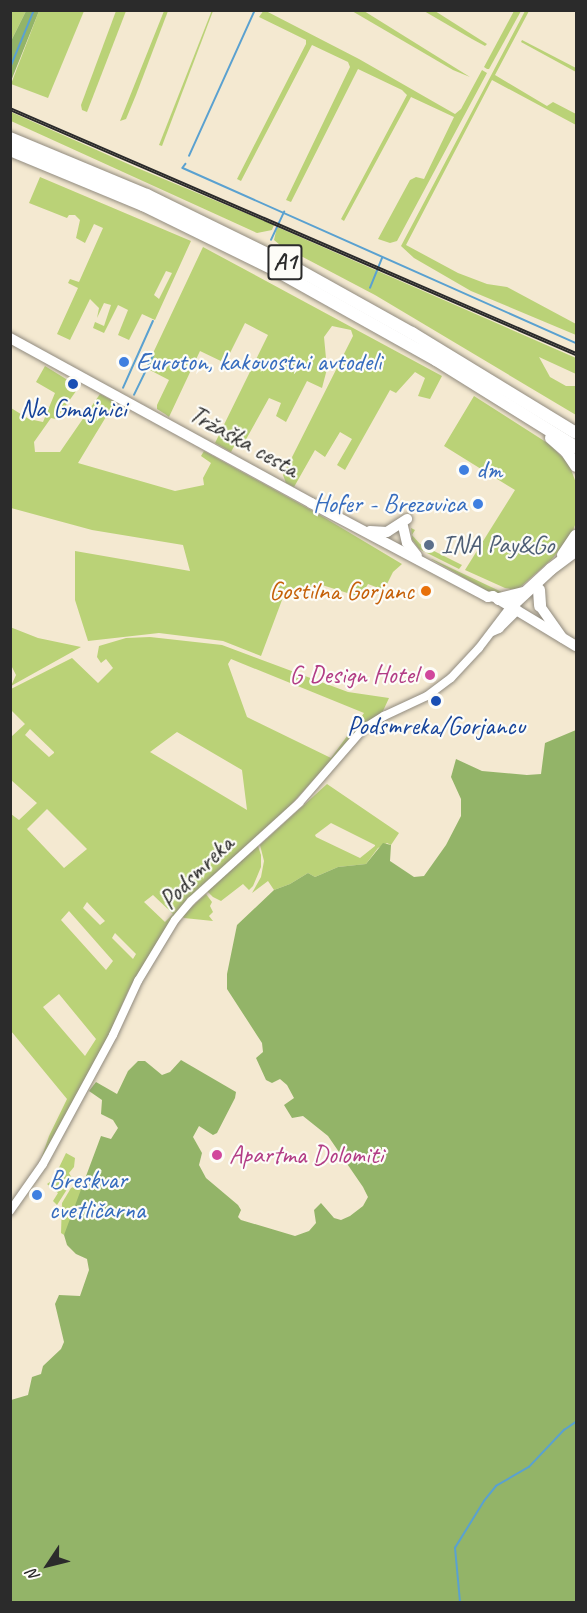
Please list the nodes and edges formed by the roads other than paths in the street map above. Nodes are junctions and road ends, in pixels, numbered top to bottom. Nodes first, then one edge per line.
1 (10, 138) edge
2 (10, 150) edge
3 (10, 338) edge
4 (516, 408) junction
5 (576, 433) edge
6 (576, 447) edge
7 (576, 466) edge
8 (361, 529) junction
9 (576, 536) edge
10 (574, 555) edge
11 (426, 564) junction
12 (552, 572) junction
13 (539, 590) junction
14 (524, 593) junction
15 (494, 598) junction
16 (540, 606) joint
17 (512, 611) junction
18 (562, 638) junction
19 (576, 646) edge
20 (10, 1211) edge

1 - 5 highway, A1
2 - 4 highway, A1
3 - 8 main road, Tržaška cesta
4 - 6 highway, A1
4 - 7 highway
8 - 11 main road, Tržaška cesta
8 - 11 main road
9 - 12 highway
10 - 12 highway
11 - 15 main road, Tržaška cesta
12 - 13 highway
12 - 14 highway
13 - 16 highway
13 - 17 highway
14 - 15 highway
14 - 17 highway
15 - 17 main road, Tržaška cesta
16 - 18 main road
17 - 18 main road, Tržaška cesta
17 - 20 street, Podsmreka
18 - 19 main road, Tržaška cesta

